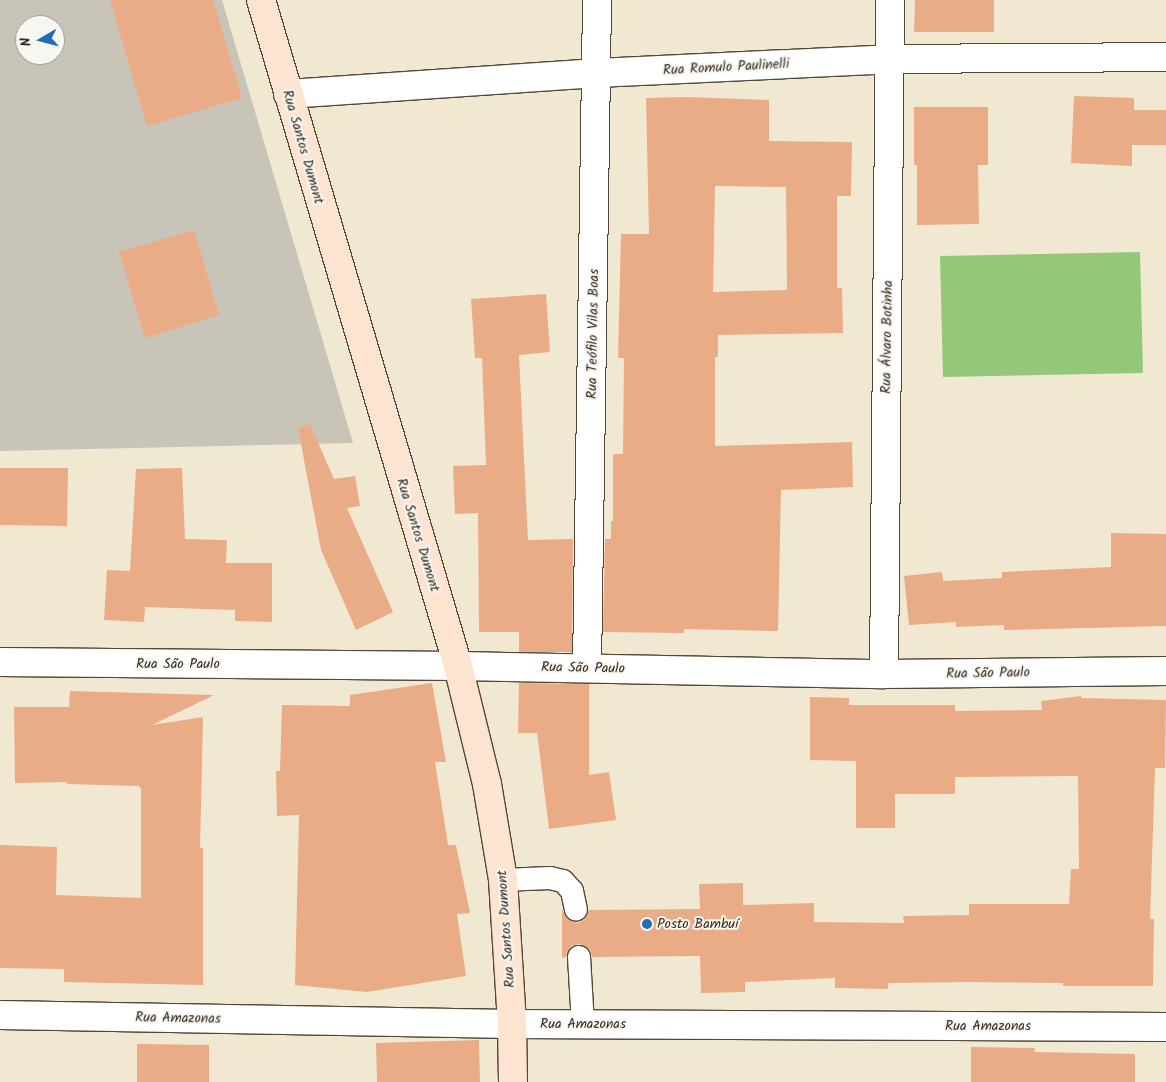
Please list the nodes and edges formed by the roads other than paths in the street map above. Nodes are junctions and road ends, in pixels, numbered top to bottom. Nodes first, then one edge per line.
1 (261, 0) edge
2 (597, 0) edge
3 (890, 0) edge
4 (1166, 57) edge
5 (890, 59) junction
6 (597, 72) junction
7 (288, 94) junction
8 (0, 662) edge
9 (458, 666) junction
10 (588, 668) junction
11 (1166, 671) edge
12 (884, 674) junction
13 (503, 880) junction
14 (576, 910) dead end
15 (580, 957) dead end
16 (0, 1015) edge
17 (512, 1024) junction
18 (583, 1024) junction
19 (1166, 1027) edge
20 (513, 1082) edge

1 - 7 main road, Rua Santos Dumont
2 - 6 street, Rua Teófilo Vilas Boas
3 - 5 street, Rua Álvaro Botinha
4 - 5 street, Rua Romulo Paulinelli
5 - 6 street, Rua Romulo Paulinelli
5 - 12 street, Rua Álvaro Botinha
6 - 7 street, Rua Romulo Paulinelli
6 - 10 street, Rua Teófilo Vilas Boas
7 - 9 main road, Rua Santos Dumont
8 - 9 street, Rua São Paulo
9 - 10 street, Rua São Paulo
9 - 13 main road, Rua Santos Dumont
10 - 12 street, Rua São Paulo
11 - 12 street, Rua São Paulo
13 - 14 lane
13 - 17 main road, Rua Santos Dumont
15 - 18 lane
16 - 17 street, Rua Amazonas
17 - 18 street, Rua Amazonas
17 - 20 main road, Rua Santos Dumont
18 - 19 street, Rua Amazonas

